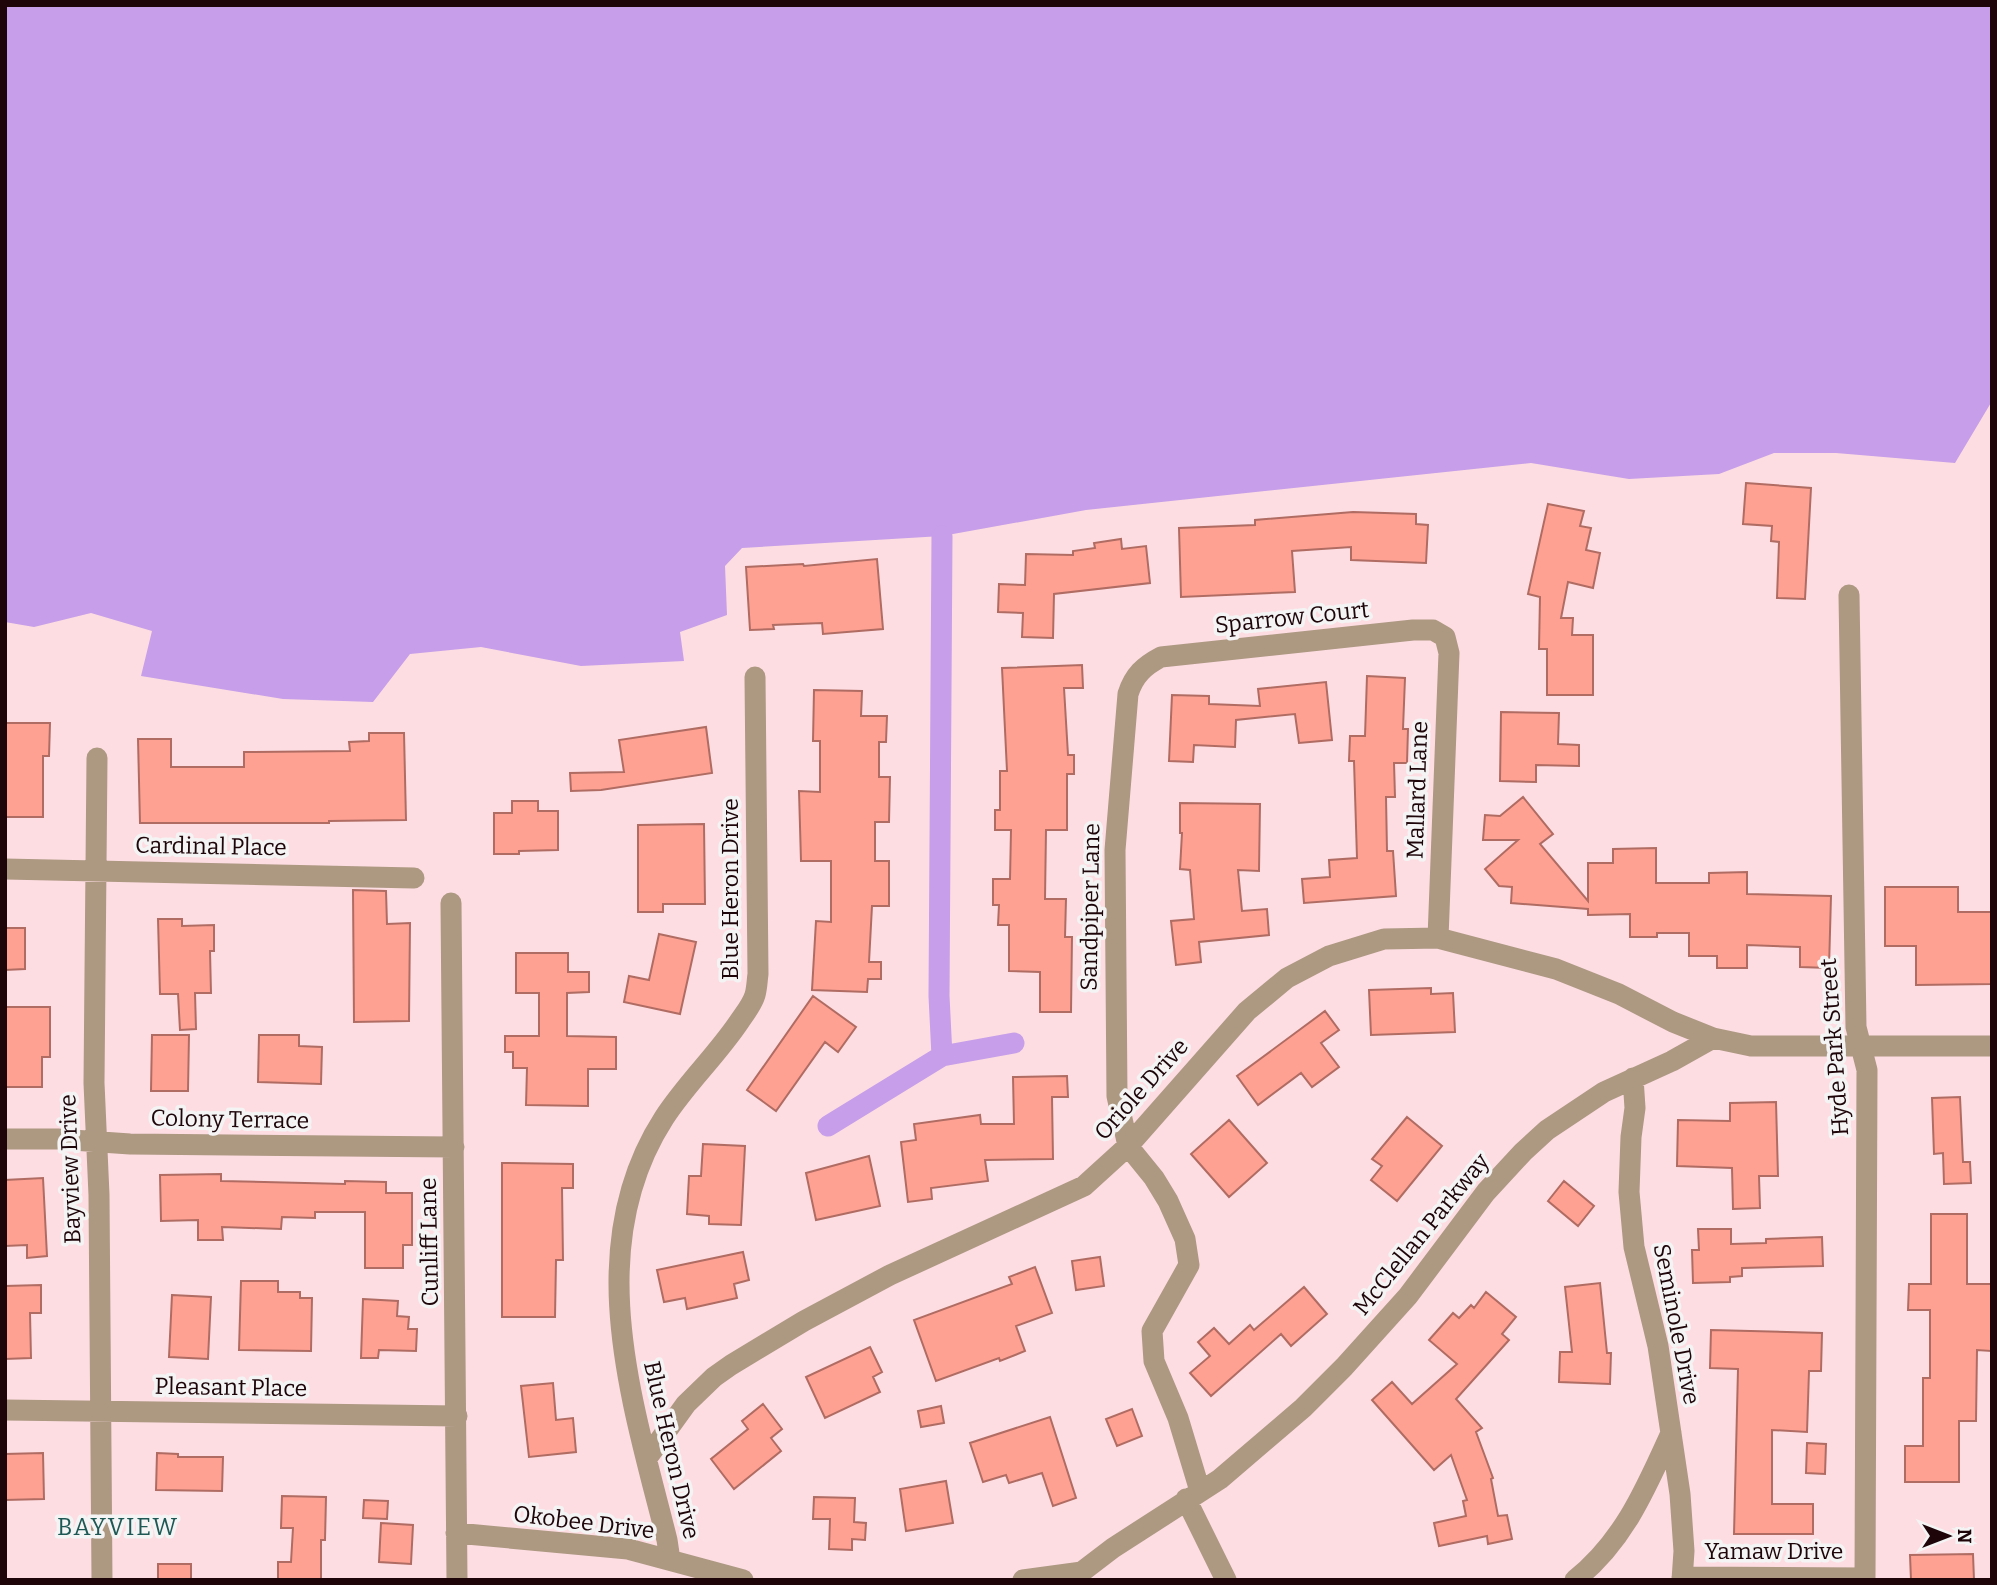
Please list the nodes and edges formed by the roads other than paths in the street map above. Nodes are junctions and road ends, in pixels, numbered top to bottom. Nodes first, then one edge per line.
1 (1849, 595) dead end
2 (1447, 644) joint
3 (1140, 671) joint
4 (755, 677) dead end
5 (97, 758) dead end
6 (5, 869) edge
7 (95, 870) junction
8 (414, 878) dead end
9 (451, 903) dead end
10 (1438, 938) junction
11 (1713, 1038) junction
12 (1861, 1046) junction
13 (1992, 1046) edge
14 (1633, 1078) junction
15 (5, 1139) edge
16 (96, 1142) junction
17 (1128, 1146) junction
18 (454, 1147) junction
19 (5, 1410) edge
20 (99, 1411) junction
21 (457, 1416) junction
22 (1671, 1433) junction
23 (647, 1458) junction
24 (1193, 1495) junction
25 (456, 1533) junction
26 (670, 1560) junction
27 (1076, 1576) edge
28 (1682, 1578) edge
29 (1865, 1579) edge
30 (102, 1580) edge
31 (457, 1580) edge
32 (743, 1580) edge
33 (1023, 1580) edge
34 (1226, 1580) edge
35 (1575, 1580) edge

1 - 12 street, Hyde Park Street
2 - 3 street, Sparrow Court
2 - 10 street, Mallard Lane
3 - 17 street, Sandpiper Lane
4 - 23 street, Blue Heron Drive
5 - 7 street, Bayview Drive
6 - 7 street, Cardinal Place
7 - 8 street, Cardinal Place
7 - 16 street, Bayview Drive
9 - 18 street, Cunliff Lane
10 - 11 street, Oriole Drive
10 - 17 street, Oriole Drive
11 - 12 street
11 - 14 street, McClellan Parkway
12 - 13 street
12 - 29 street, Hyde Park Street
14 - 22 street, Seminole Drive
14 - 24 street, McClellan Parkway
15 - 16 street, Colony Terrace
16 - 18 street, Colony Terrace
16 - 20 street, Bayview Drive
17 - 23 street, Oriole Drive
17 - 24 street
18 - 21 street, Cunliff Lane
19 - 20 street, Pleasant Place
20 - 21 street, Pleasant Place
20 - 30 street, Bayview Drive
21 - 25 street, Cunliff Lane
22 - 28 street, Seminole Drive
22 - 35 street
23 - 26 street, Blue Heron Drive
24 - 27 street, McClellan Parkway
24 - 34 street
25 - 26 street, Okobee Drive
25 - 31 street, Cunliff Lane
26 - 32 street, Okobee Drive
27 - 33 street
28 - 29 street, Yamaw Drive

